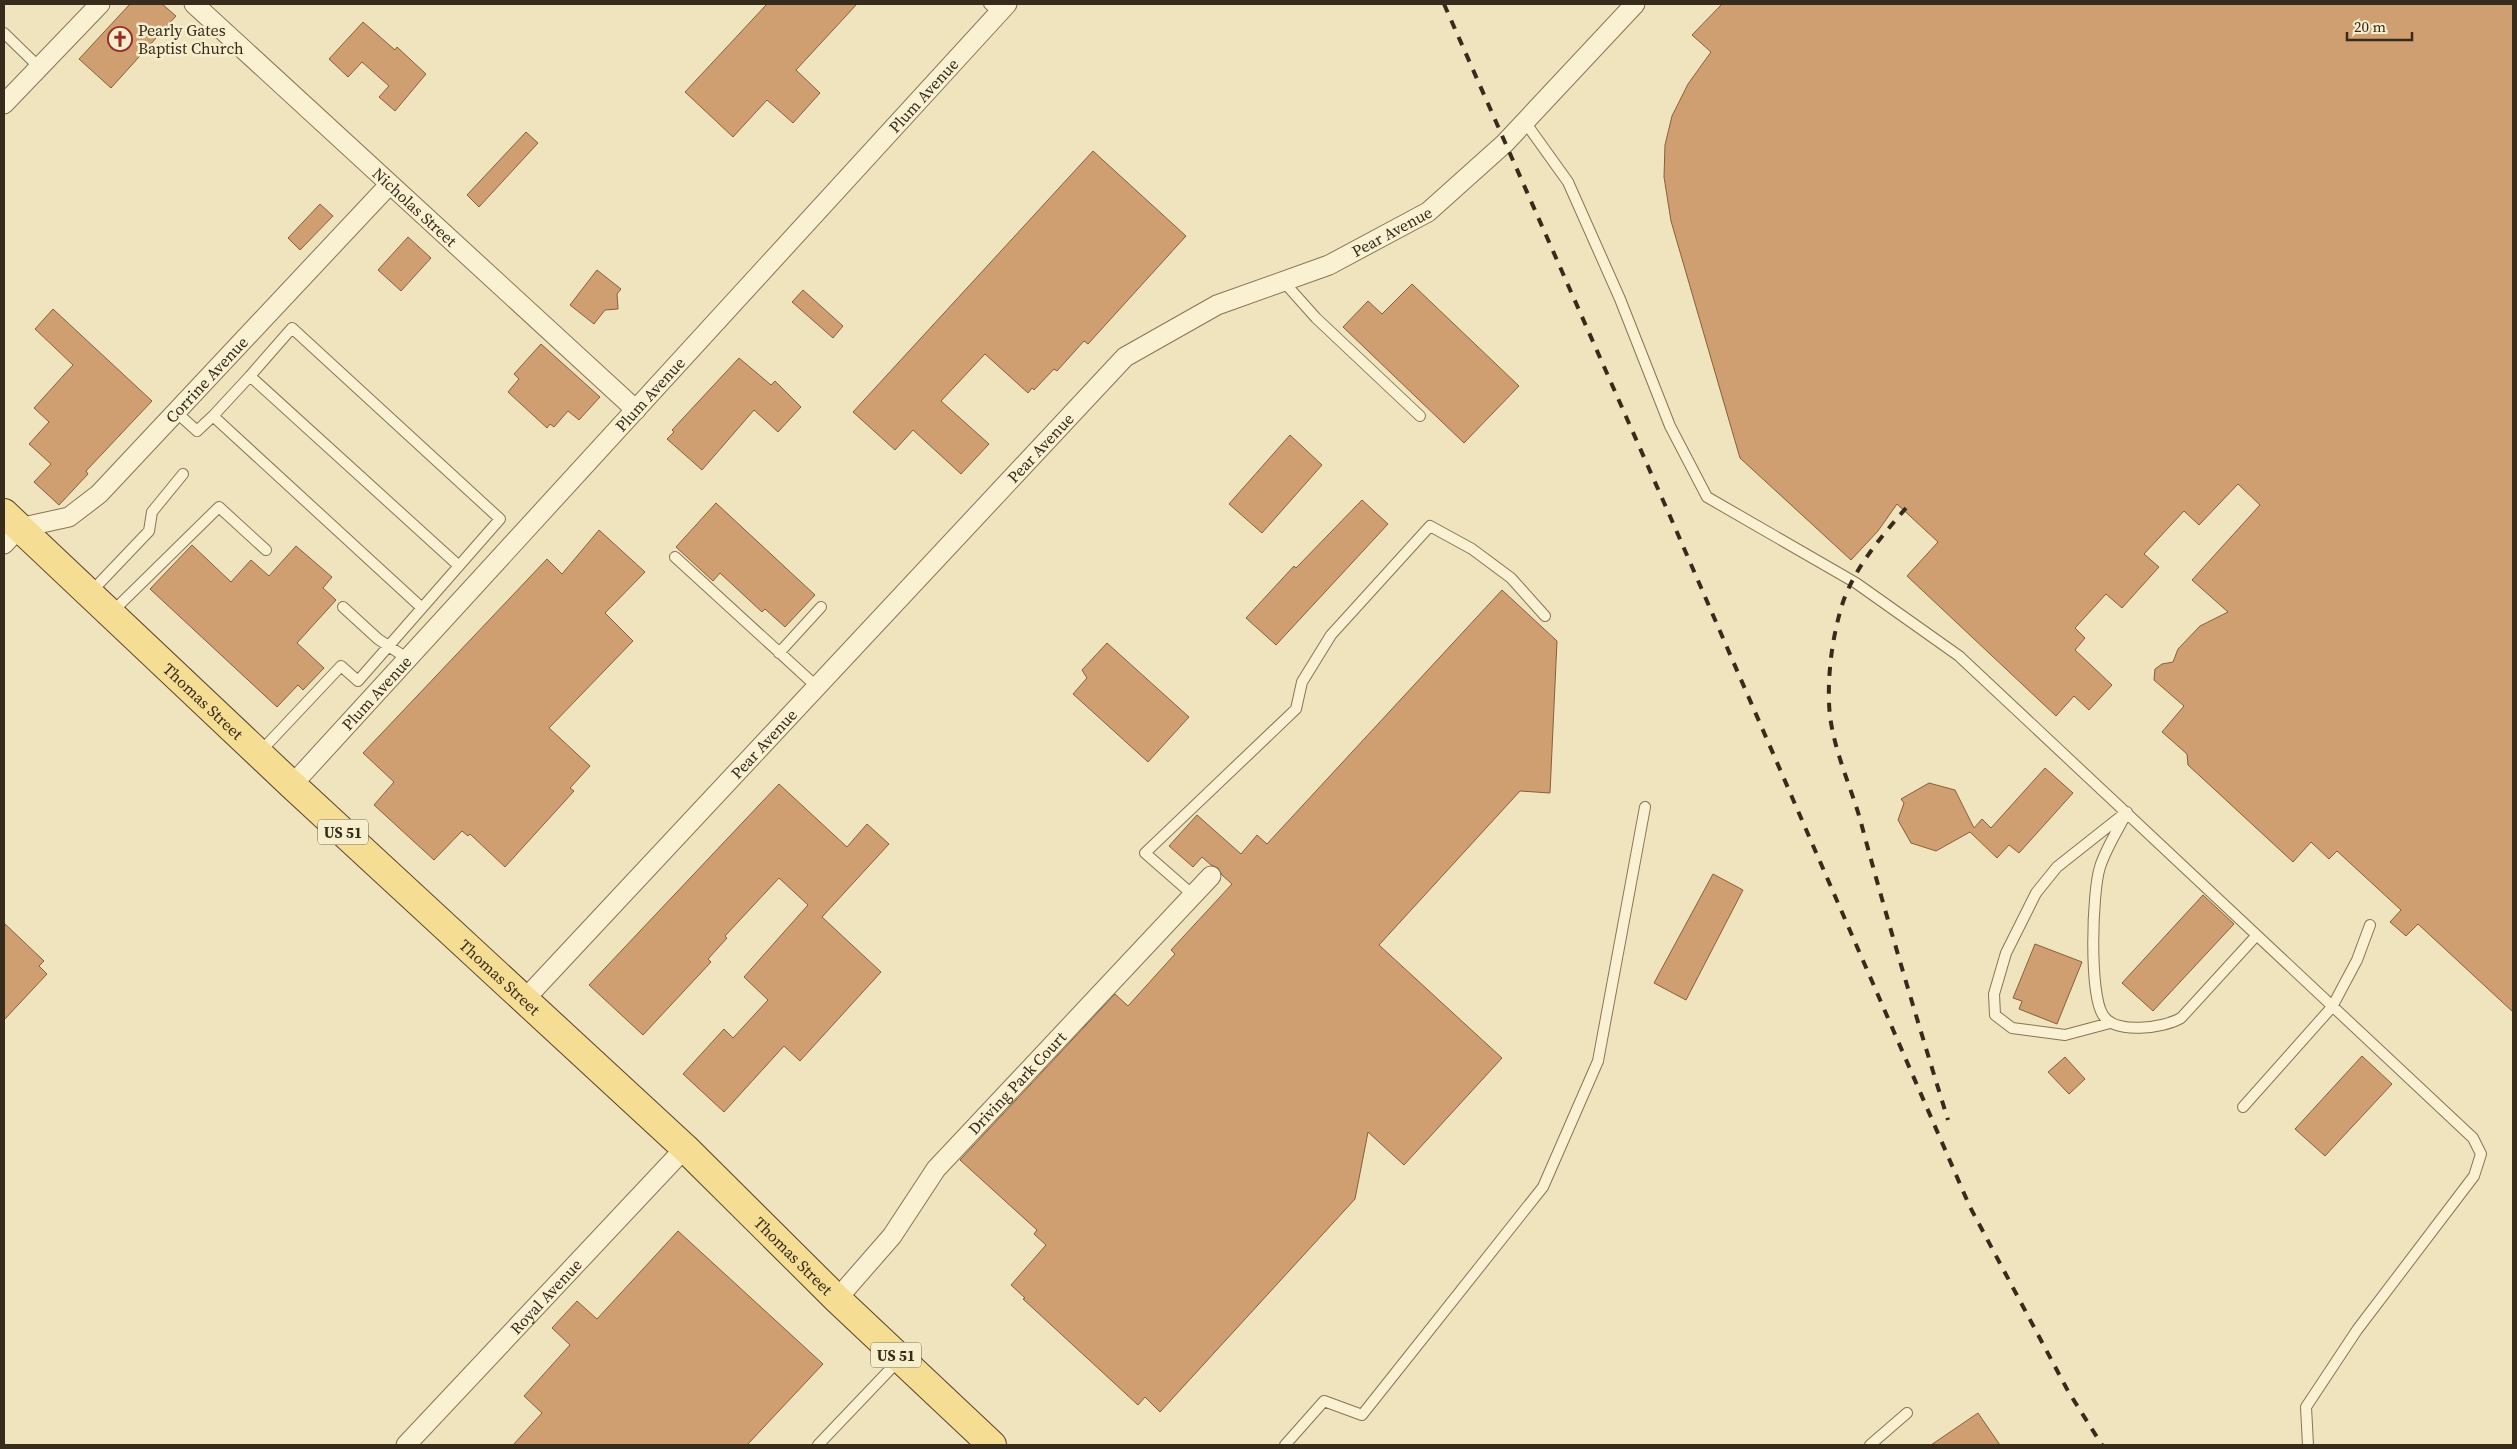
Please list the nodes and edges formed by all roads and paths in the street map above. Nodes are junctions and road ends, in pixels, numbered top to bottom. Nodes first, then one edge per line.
1 (100, 4) edge
2 (194, 4) edge
3 (1635, 4) edge
4 (998, 7) edge
5 (4, 33) edge
6 (40, 68) junction
7 (4, 104) edge
8 (1525, 122) junction
9 (389, 185) junction
10 (1283, 281) junction
11 (250, 376) junction
12 (636, 410) junction
13 (176, 412) junction
14 (213, 416) junction
15 (1420, 416) dead end
16 (183, 474) dead end
17 (9, 528) edge
18 (266, 550) dead end
19 (675, 557) dead end
20 (459, 566) junction
21 (90, 594) junction
22 (343, 606) dead end
23 (821, 607) dead end
24 (422, 608) junction
25 (110, 614) junction
26 (1546, 616) dead end
27 (389, 645) junction
28 (779, 653) junction
29 (408, 659) junction
30 (816, 686) junction
31 (259, 754) junction
32 (292, 785) junction
33 (1645, 808) dead end
34 (2126, 812) junction
35 (1211, 876) dead end
36 (1192, 895) junction
37 (2370, 924) dead end
38 (2256, 936) junction
39 (524, 1000) junction
40 (2332, 1007) junction
41 (2110, 1023) junction
42 (2243, 1107) dead end
43 (685, 1148) junction
44 (837, 1299) junction
45 (900, 1359) junction
46 (1907, 1413) dead end
47 (406, 1445) edge
48 (818, 1445) edge
49 (992, 1445) edge
50 (1285, 1445) edge
51 (1870, 1445) edge
52 (2308, 1445) edge

1 - 6 street
2 - 9 street, Nicholas Street
3 - 8 street, Pear Avenue
4 - 12 street, Plum Avenue
5 - 6 lane
6 - 7 street
8 - 10 street, Pear Avenue
8 - 34 lane
9 - 12 street, Nicholas Street
9 - 13 street, Corrine Avenue
10 - 15 lane
10 - 30 street, Pear Avenue
11 - 14 lane
11 - 20 lane
11 - 20 lane
12 - 29 street, Plum Avenue
13 - 14 lane
13 - 17 street, Corrine Avenue
14 - 24 lane
16 - 21 lane
17 - 21 main road, Thomas Street / US 51
18 - 25 lane
19 - 28 lane
20 - 24 lane
21 - 25 main road, Thomas Street / US 51
22 - 27 lane
23 - 28 lane
24 - 27 lane
25 - 31 main road, Thomas Street / US 51
26 - 36 lane
27 - 29 lane
27 - 31 lane
28 - 30 lane
29 - 32 street, Plum Avenue
30 - 39 street, Pear Avenue
31 - 32 main road, Thomas Street / US 51
32 - 39 main road, Thomas Street / US 51
33 - 50 lane
34 - 38 lane
34 - 41 lane
34 - 41 lane
35 - 36 street, Driving Park Court
36 - 44 street, Driving Park Court
37 - 40 lane
38 - 40 lane
38 - 41 lane
39 - 43 main road, Thomas Street / US 51
40 - 42 lane
40 - 52 lane
43 - 44 main road, Thomas Street / US 51
43 - 47 street, Royal Avenue
44 - 45 main road, Thomas Street / US 51
45 - 48 lane
45 - 49 main road, Thomas Street / US 51
46 - 51 lane

